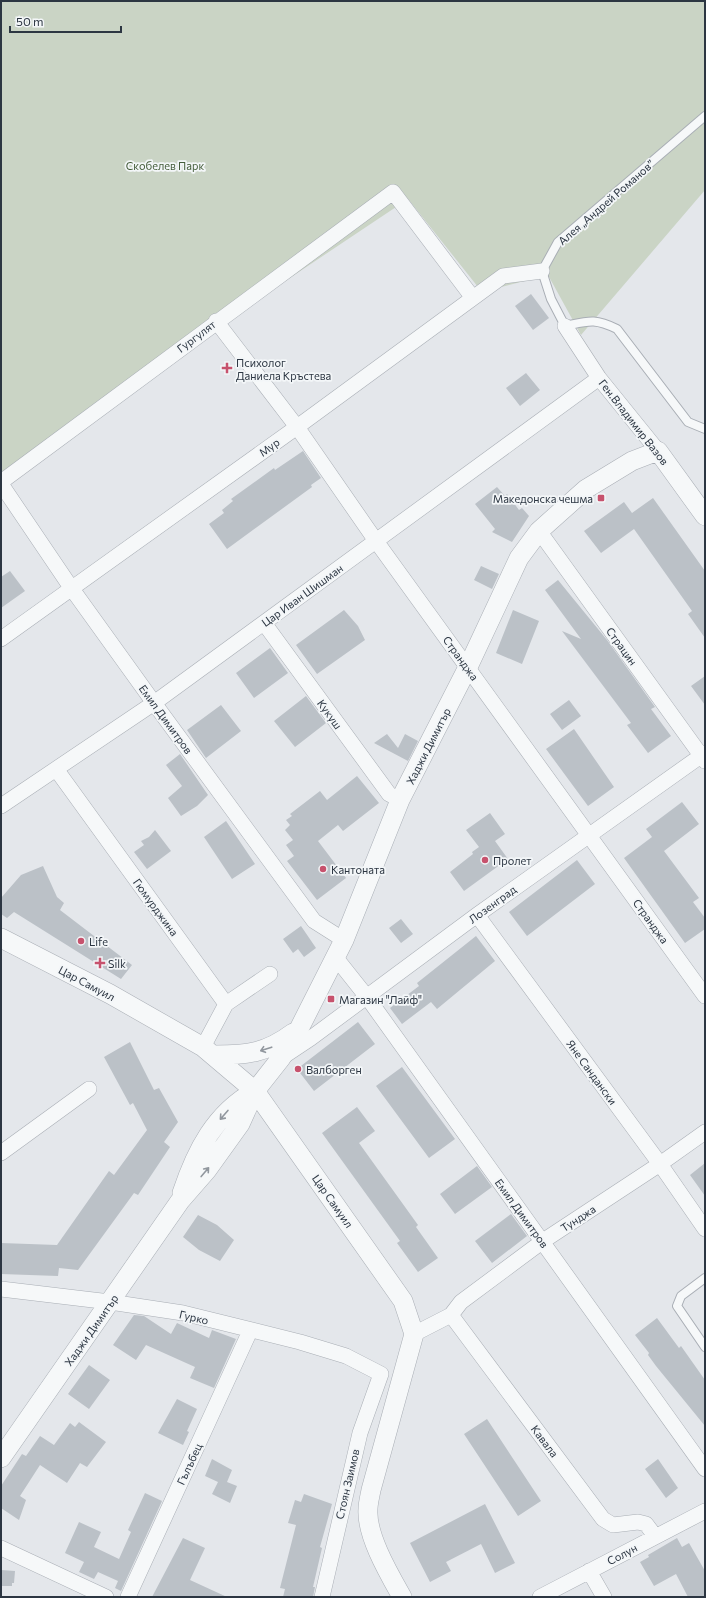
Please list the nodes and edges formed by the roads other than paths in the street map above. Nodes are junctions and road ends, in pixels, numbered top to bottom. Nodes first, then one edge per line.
1 (705, 116) edge
2 (542, 271) junction
3 (473, 298) junction
4 (216, 321) junction
5 (565, 326) junction
6 (599, 378) junction
7 (297, 427) junction
8 (705, 429) edge
9 (658, 451) junction
10 (1, 483) edge
11 (705, 516) edge
12 (539, 531) junction
13 (376, 541) junction
14 (72, 589) junction
15 (264, 623) junction
16 (1, 639) edge
17 (468, 667) junction
18 (154, 704) junction
19 (704, 757) edge
20 (56, 769) junction
21 (400, 800) junction
22 (1, 806) edge
23 (588, 836) junction
24 (477, 915) junction
25 (1, 938) edge
26 (344, 940) junction
27 (336, 958) junction
28 (270, 974) dead end
29 (705, 996) edge
30 (367, 997) junction
31 (226, 1004) junction
32 (299, 1028) junction
33 (209, 1051) junction
34 (281, 1058) junction
35 (89, 1089) dead end
36 (255, 1091) junction
37 (705, 1132) edge
38 (1, 1151) edge
39 (660, 1164) junction
40 (705, 1229) edge
41 (543, 1241) junction
42 (705, 1278) edge
43 (1, 1289) edge
44 (110, 1302) junction
45 (451, 1315) junction
46 (250, 1331) junction
47 (414, 1334) junction
48 (705, 1347) edge
49 (381, 1374) joint
50 (1, 1458) edge
51 (705, 1469) edge
52 (705, 1510) edge
53 (655, 1536) junction
54 (1, 1548) edge
55 (589, 1571) junction
56 (106, 1597) edge
57 (128, 1597) edge
58 (322, 1597) edge
59 (402, 1597) edge
60 (540, 1597) edge
61 (604, 1597) edge

1 - 2 lane, Алея „Андрей Романов”
2 - 3 street, Мур
2 - 5 lane
3 - 4 street, Гургулят
3 - 7 street, Мур
4 - 7 street, Странджа
4 - 10 street, Гургулят
5 - 6 street, Ген.Владимир Вазов
5 - 8 lane
6 - 9 street, Ген.Владимир Вазов
6 - 13 street, Цар Иван Шишман
7 - 13 street, Странджа
7 - 14 street, Мур
9 - 11 street, Ген.Владимир Вазов
9 - 12 street, Хаджи Димитър
10 - 14 street, Емил Димитров
12 - 17 street, Хаджи Димитър
12 - 19 street, Страцин
13 - 15 street, Цар Иван Шишман
13 - 17 street, Странджа
14 - 16 street, Мур
14 - 18 street, Емил Димитров
15 - 18 street, Цар Иван Шишман
15 - 21 street, Кукуш
17 - 21 street, Хаджи Димитър
17 - 23 street, Странджа
18 - 20 street, Цар Иван Шишман
18 - 26 street, Емил Димитров
19 - 23 street, Лозенград
20 - 22 street, Цар Иван Шишман
20 - 31 street, Гюмурджина
21 - 26 street, Хаджи Димитър
23 - 24 street, Лозенград
23 - 29 street, Странджа
24 - 30 street, Лозенград
24 - 39 street, Яне Сандански
25 - 33 street, Цар Самуил
26 - 27 street, Хаджи Димитър
27 - 30 street, Емил Димитров
27 - 32 street, Хаджи Димитър
28 - 31 street
30 - 34 street, Лозенград
30 - 41 street, Емил Димитров
31 - 33 street
32 -> 33 street
32 - 34 street, Хаджи Димитър
33 - 36 street, Цар Самуил
34 - 36 street, Хаджи Димитър
35 - 38 street
36 - 44 street, Хаджи Димитър
36 - 47 street, Цар Самуил
37 - 39 street, Тунджа
39 - 40 street, Яне Сандански
39 - 41 street, Тунджа
41 - 45 street, Тунджа
41 - 51 street, Емил Димитров
42 - 48 lane
43 - 44 street, Гурко
44 - 46 street, Гурко
44 - 50 street, Хаджи Димитър
45 - 47 street, Тунджа
45 - 53 street, Кавала
46 - 49 street, Гурко
46 - 57 street, Гълъбец
47 - 59 street
49 - 58 street, Стоян Заимов
52 - 53 street, Солун
53 - 55 street, Солун
54 - 56 street
55 - 60 street, Солун
55 - 61 street

